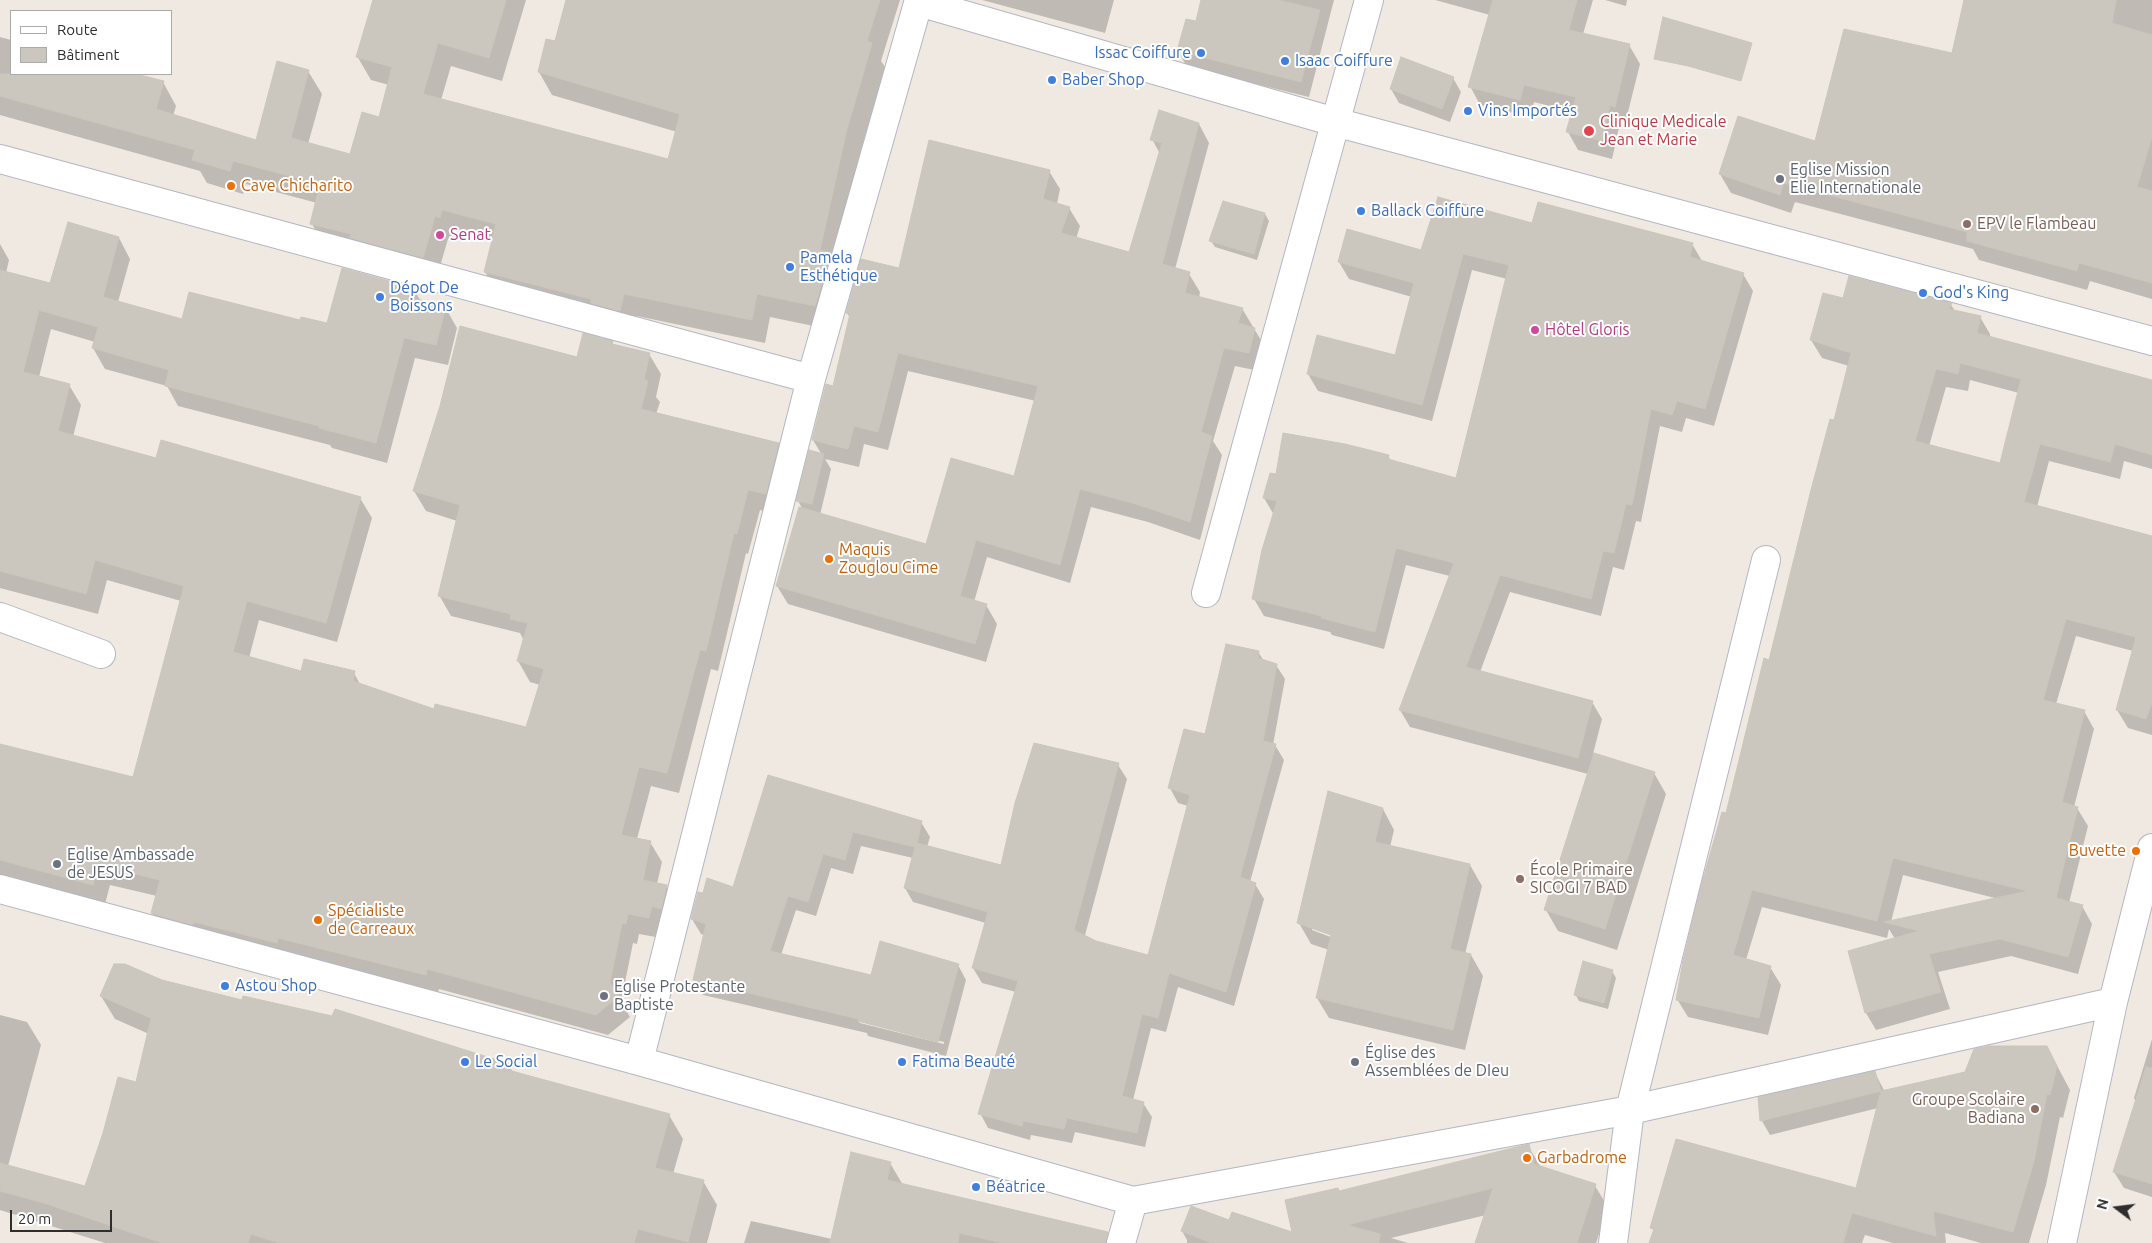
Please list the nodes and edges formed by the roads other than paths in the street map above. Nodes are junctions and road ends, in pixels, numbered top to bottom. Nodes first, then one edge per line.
1 (1368, 0) edge
2 (919, 1) edge
3 (1335, 122) junction
4 (0, 159) edge
5 (2152, 341) edge
6 (811, 379) junction
7 (1766, 560) dead end
8 (1206, 593) dead end
9 (0, 617) edge
10 (102, 654) dead end
11 (2152, 848) edge
12 (0, 889) edge
13 (2113, 1002) junction
14 (639, 1061) junction
15 (1630, 1110) junction
16 (1133, 1201) junction
17 (1121, 1243) edge
18 (1613, 1243) edge
19 (2062, 1243) edge

1 - 3 street
2 - 3 street
2 - 6 street
3 - 5 street
3 - 8 street
4 - 6 street
6 - 14 street
7 - 15 street
9 - 10 street
11 - 13 street
12 - 14 street
13 - 15 street
13 - 19 street
14 - 16 street
15 - 16 street
15 - 18 street
16 - 17 street

